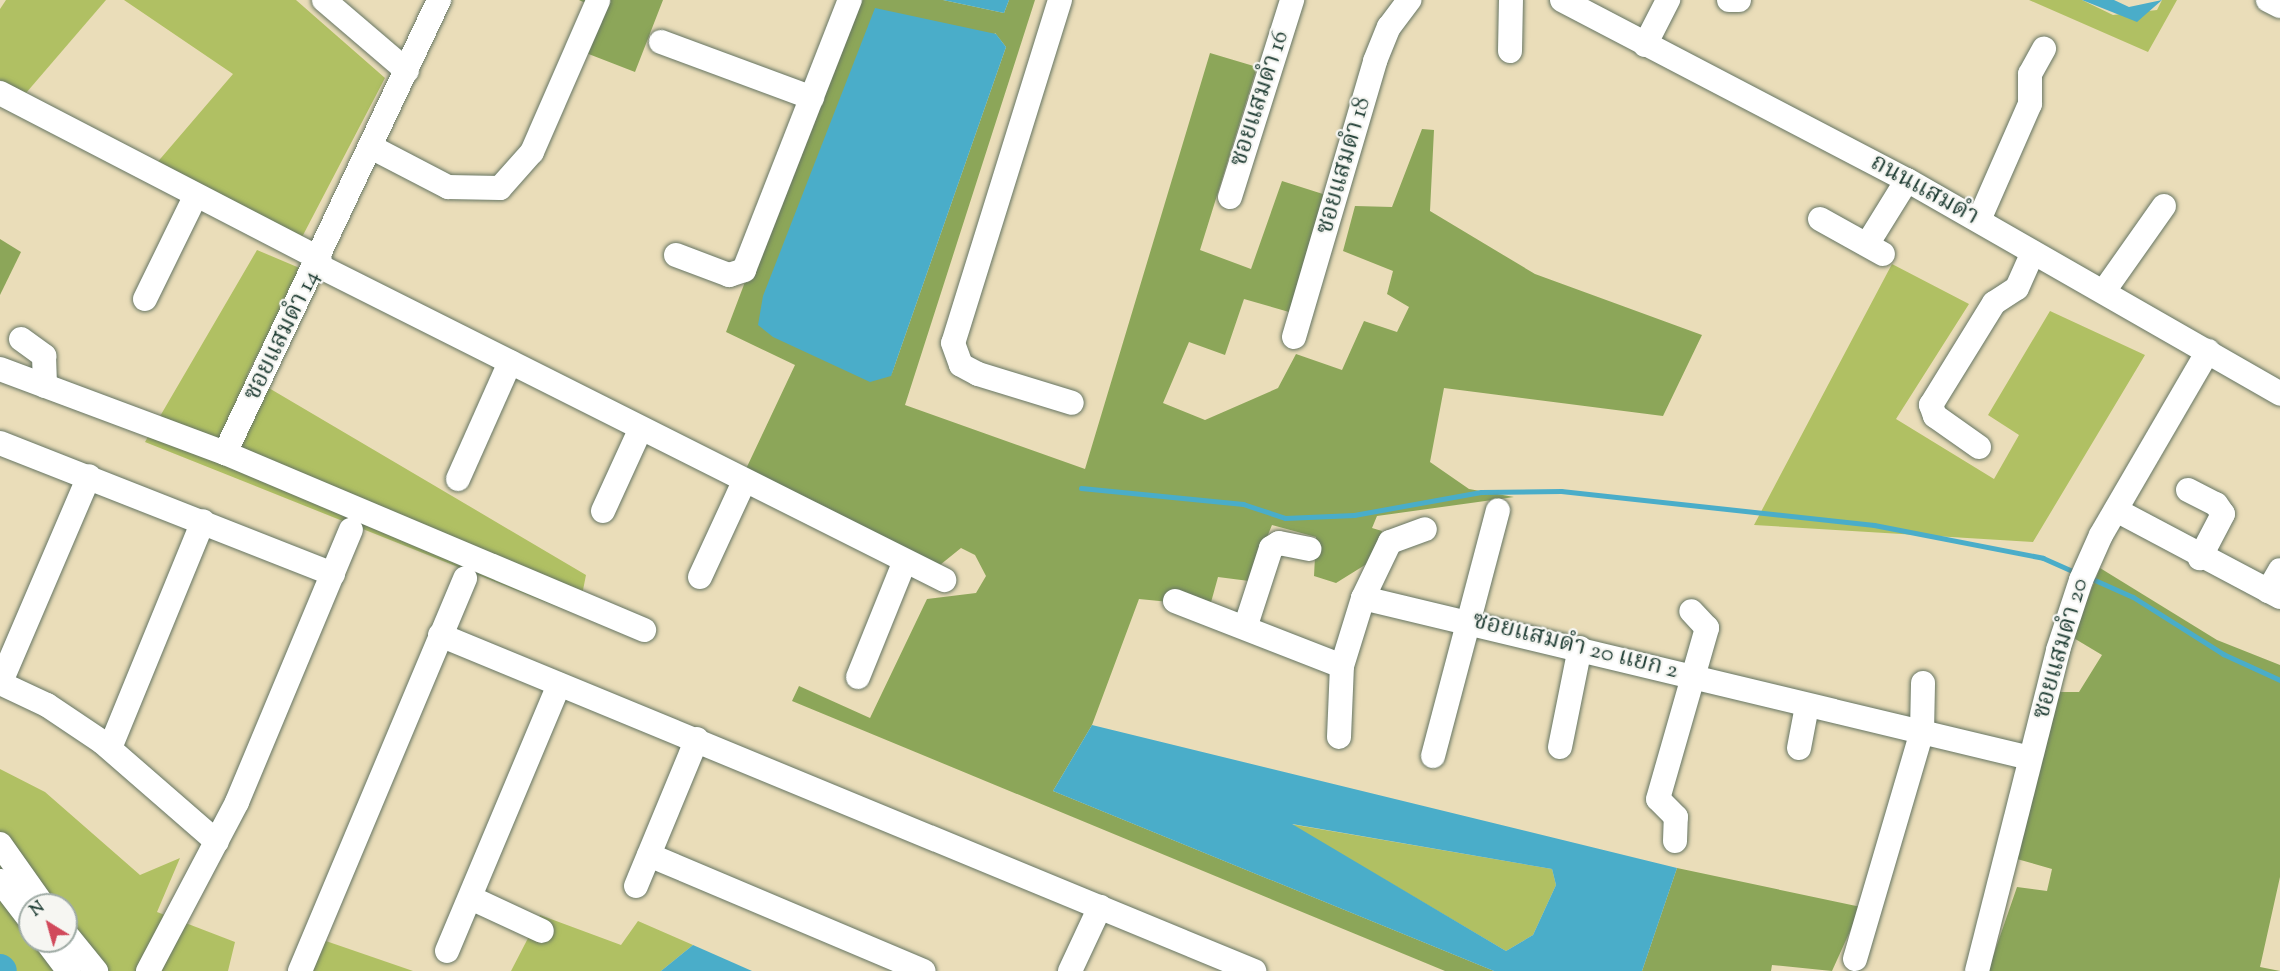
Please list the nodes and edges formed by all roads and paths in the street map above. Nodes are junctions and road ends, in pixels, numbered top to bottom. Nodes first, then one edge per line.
1 (324, 0) edge
2 (439, 0) edge
3 (850, 0) edge
4 (1060, 0) edge
5 (1292, 0) edge
6 (1409, 0) edge
7 (1511, 0) edge
8 (1562, 0) edge
9 (1668, 0) edge
10 (1729, 0) edge
11 (1739, 0) edge
12 (2268, 0) edge
13 (598, 1) edge
14 (2280, 6) edge
15 (661, 42) dead end
16 (1645, 45) junction
17 (2044, 49) dead end
18 (1510, 51) dead end
19 (407, 70) junction
20 (0, 93) edge
21 (812, 98) junction
22 (371, 147) junction
23 (1907, 180) junction
24 (195, 197) junction
25 (1230, 197) dead end
26 (2164, 206) dead end
27 (1820, 219) dead end
28 (1979, 220) junction
29 (2033, 252) junction
30 (676, 255) dead end
31 (319, 262) junction
32 (2104, 291) junction
33 (145, 299) dead end
34 (1294, 337) dead end
35 (21, 339) dead end
36 (2208, 351) junction
37 (510, 362) junction
38 (0, 369) edge
39 (45, 386) junction
40 (2280, 394) edge
41 (1072, 404) dead end
42 (640, 430) junction
43 (0, 442) edge
44 (1979, 447) dead end
45 (225, 453) junction
46 (89, 476) junction
47 (458, 479) dead end
48 (743, 484) junction
49 (2188, 490) dead end
50 (1498, 510) dead end
51 (2116, 510) junction
52 (603, 512) dead end
53 (203, 521) junction
54 (1425, 529) dead end
55 (351, 530) dead end
56 (1309, 549) dead end
57 (2200, 558) junction
58 (904, 563) junction
59 (2280, 570) edge
60 (333, 574) junction
61 (700, 577) dead end
62 (465, 578) dead end
63 (944, 580) dead end
64 (2274, 594) edge
65 (1363, 598) junction
66 (1175, 601) dead end
67 (1691, 611) dead end
68 (1469, 621) junction
69 (1246, 625) junction
70 (644, 630) dead end
71 (440, 635) junction
72 (1580, 648) junction
73 (1342, 666) junction
74 (1692, 676) junction
75 (858, 677) dead end
76 (0, 683) edge
77 (1923, 683) dead end
78 (559, 685) junction
79 (1807, 706) junction
80 (1922, 732) junction
81 (1339, 737) dead end
82 (697, 739) junction
83 (1560, 747) dead end
84 (110, 748) junction
85 (1799, 748) dead end
86 (1432, 756) dead end
87 (2030, 758) junction
88 (1675, 841) dead end
89 (217, 842) junction
90 (0, 844) edge
91 (649, 855) junction
92 (0, 881) edge
93 (636, 886) dead end
94 (35, 893) edge
95 (471, 898) junction
96 (18, 904) edge
97 (1100, 907) junction
98 (542, 931) dead end
99 (78, 949) edge
100 (447, 951) dead end
101 (55, 953) edge
102 (1855, 959) dead end
103 (304, 970) edge
104 (69, 971) edge
105 (96, 971) edge
106 (148, 971) edge
107 (924, 971) edge
108 (1070, 971) edge
109 (1254, 971) edge
110 (1977, 971) edge

1 - 19 street
2 - 19 street, ซอยแสมดำ 14
3 - 21 street
4 - 41 street
5 - 25 street, ซอยแสมดำ 16
6 - 34 street, ซอยแสมดำ 18
7 - 18 street
8 - 16 street, ถนนแสมดำ
9 - 16 street
10 - 11 street
12 - 14 street
13 - 22 street
15 - 21 street
16 - 23 street, ถนนแสมดำ
17 - 28 street
19 - 22 street, ซอยแสมดำ 14
20 - 24 street
21 - 30 street
22 - 31 street, ซอยแสมดำ 14
23 - 27 street
23 - 28 street, ถนนแสมดำ
24 - 31 street
24 - 33 street
26 - 32 street
28 - 29 street, ถนนแสมดำ
29 - 32 street, ถนนแสมดำ
29 - 44 street
31 - 37 street
31 - 45 street, ซอยแสมดำ 14
32 - 36 street, ถนนแสมดำ
35 - 39 street
36 - 40 street, ถนนแสมดำ
36 - 51 street, ซอยแสมดำ 20
37 - 42 street
37 - 47 street
38 - 39 street
39 - 45 street
42 - 48 street
42 - 52 street
43 - 46 street
45 - 70 street
46 - 53 street
46 - 76 street
48 - 58 street
48 - 61 street
49 - 57 street
50 - 68 street
51 - 57 street
51 - 87 street, ซอยแสมดำ 20
53 - 60 street
53 - 84 street
54 - 65 street
55 - 60 street
56 - 69 street
57 - 64 street
58 - 63 street
58 - 75 street
59 - 64 street
60 - 89 street
62 - 71 street
65 - 68 street, ซอยแสมดำ 20 แยก 2
65 - 73 street
66 - 69 street
67 - 74 street
68 - 72 street, ซอยแสมดำ 20 แยก 2
68 - 86 street
69 - 73 street
71 - 78 street
71 - 103 street
72 - 74 street, ซอยแสมดำ 20 แยก 2
72 - 83 street
73 - 81 street
74 - 79 street, ซอยแสมดำ 20 แยก 2
74 - 88 street
76 - 84 street
77 - 80 street
78 - 82 street
78 - 95 street
79 - 80 street, ซอยแสมดำ 20 แยก 2
79 - 85 street
80 - 87 street, ซอยแสมดำ 20 แยก 2
80 - 102 street
82 - 91 street
82 - 97 street
84 - 89 street
87 - 110 street, ซอยแสมดำ 20
89 - 106 street
90 - 94 street
91 - 93 street
91 - 107 street
92 - 96 street
95 - 98 street
95 - 100 street
97 - 108 street
97 - 109 street
99 - 105 street
101 - 104 street

